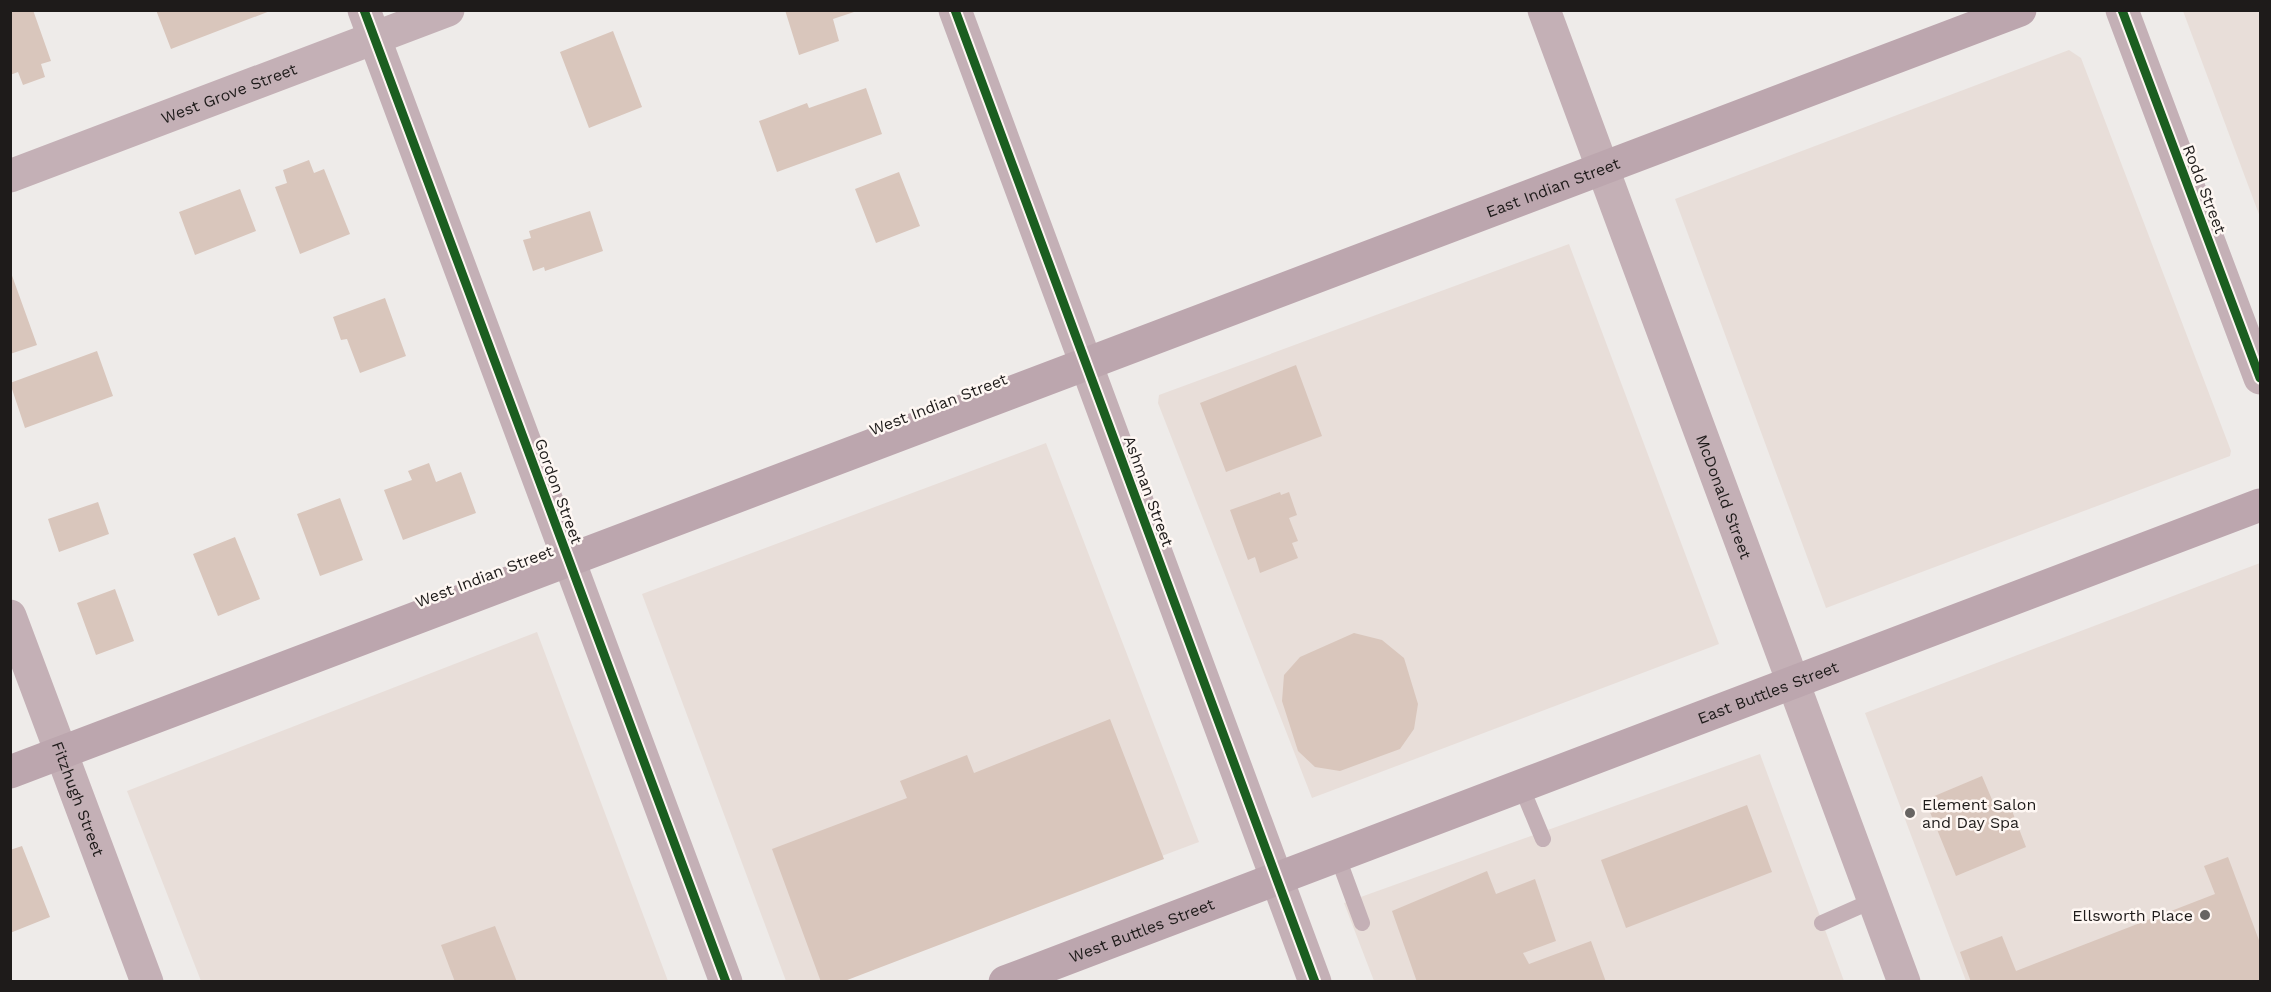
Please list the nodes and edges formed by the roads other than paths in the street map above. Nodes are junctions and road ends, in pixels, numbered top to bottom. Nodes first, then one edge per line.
1 (448, 10) edge
2 (955, 10) edge
3 (1544, 10) edge
4 (2020, 10) edge
5 (2122, 10) edge
6 (369, 24) edge
7 (1605, 167) junction
8 (10, 176) edge
9 (1086, 363) junction
10 (2260, 378) edge
11 (2260, 505) edge
12 (569, 560) junction
13 (10, 616) edge
14 (1792, 683) junction
15 (60, 753) junction
16 (10, 772) edge
17 (1521, 786) junction
18 (1543, 838) dead end
19 (1337, 855) junction
20 (1276, 878) junction
21 (1874, 900) junction
22 (1362, 923) dead end
23 (1822, 923) dead end
24 (147, 981) edge
25 (726, 981) edge
26 (1005, 981) edge
27 (1315, 981) edge
28 (1904, 981) edge

1 - 6 street, West Grove Street
2 - 9 street, Ashman Street
3 - 7 street, McDonald Street
4 - 7 highway, East Indian Street
5 - 10 street, Rodd Street
6 - 8 street, West Grove Street
6 - 12 street, Gordon Street
7 - 9 highway, East Indian Street
7 - 14 street, McDonald Street
9 - 12 highway, West Indian Street
9 - 20 street, Ashman Street
11 - 14 highway, East Buttles Street
12 - 15 highway, West Indian Street
12 - 25 street, Gordon Street
13 - 15 street, Fitzhugh Street
14 - 17 highway, East Buttles Street
14 - 21 street, McDonald Street
15 - 16 highway, West Indian Street
15 - 24 street, Fitzhugh Street
17 - 18 lane
17 - 19 highway, East Buttles Street
19 - 20 highway, East Buttles Street
19 - 22 lane
20 - 26 highway, West Buttles Street
20 - 27 street, Ashman Street
21 - 23 lane
21 - 28 street, McDonald Street

